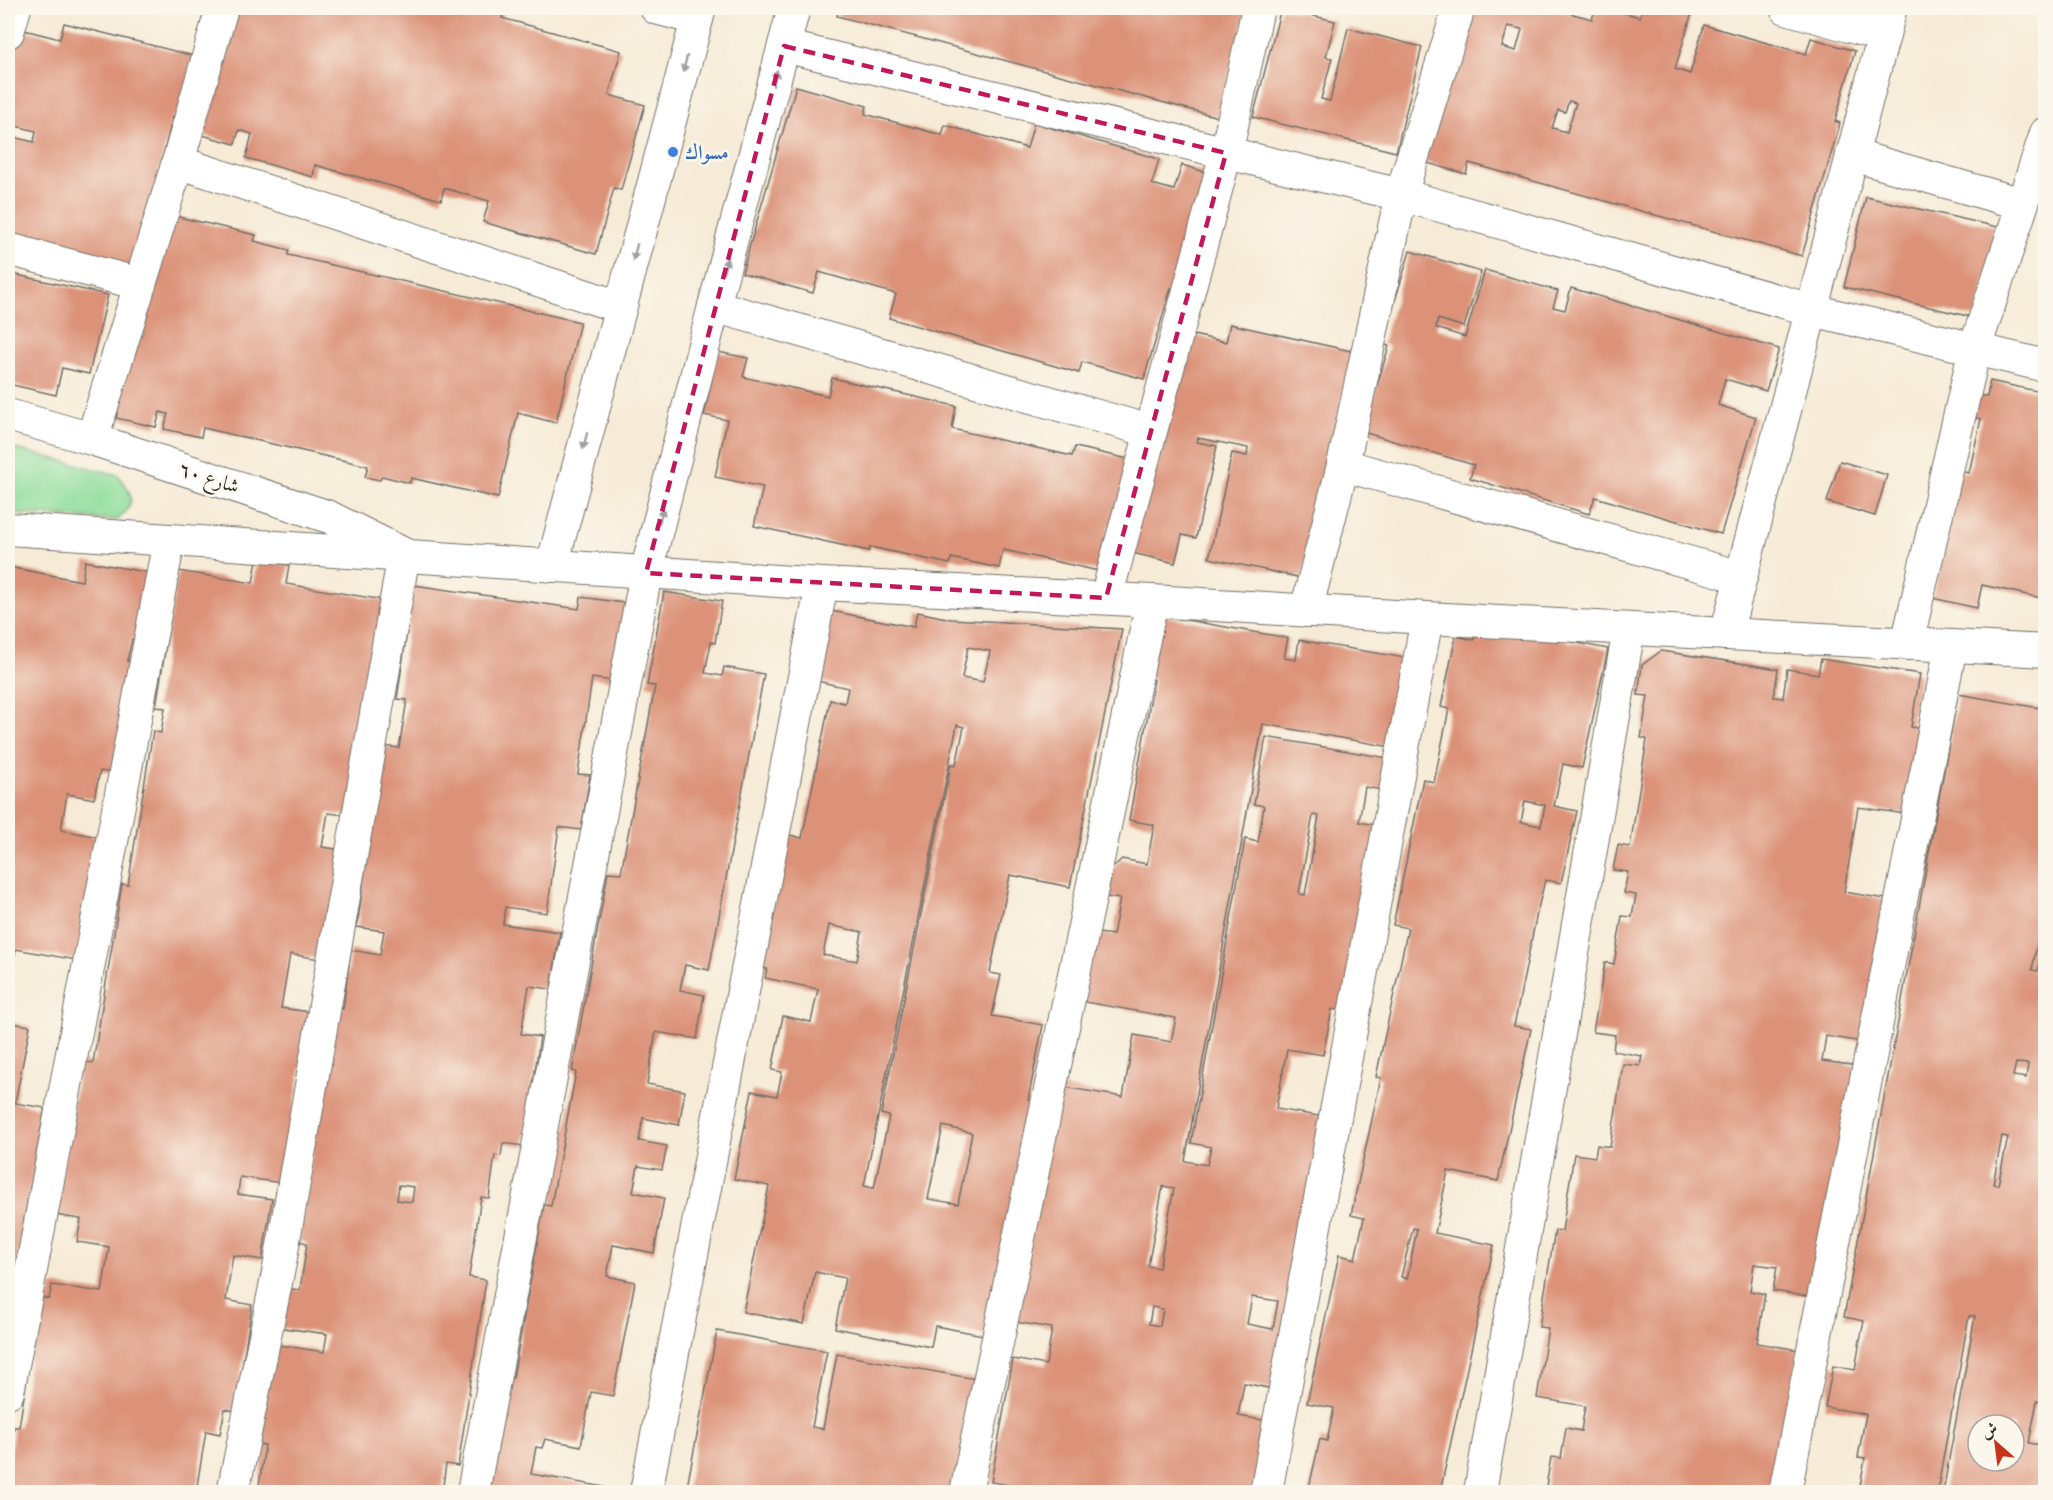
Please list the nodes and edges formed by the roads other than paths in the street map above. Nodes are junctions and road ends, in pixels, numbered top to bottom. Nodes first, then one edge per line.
1 (15, 8) edge
2 (222, 8) edge
3 (656, 8) edge
4 (794, 8) edge
5 (1258, 8) edge
6 (1459, 8) edge
7 (1786, 8) edge
8 (699, 13) edge
9 (1888, 22) edge
10 (8, 33) edge
11 (784, 46) junction
12 (2046, 133) edge
13 (1226, 153) junction
14 (1852, 155) junction
15 (178, 162) junction
16 (1401, 195) junction
17 (2022, 204) junction
18 (8, 249) edge
19 (140, 284) junction
20 (714, 306) junction
21 (620, 307) junction
22 (1812, 310) junction
23 (1975, 348) junction
24 (2046, 366) edge
25 (8, 415) edge
26 (1150, 430) junction
27 (92, 439) junction
28 (1343, 465) junction
29 (8, 529) edge
30 (169, 540) junction
31 (404, 554) junction
32 (552, 566) junction
33 (646, 573) junction
34 (1741, 577) junction
35 (822, 584) junction
36 (1106, 598) junction
37 (1152, 601) junction
38 (1306, 611) junction
39 (1427, 618) junction
40 (1629, 629) junction
41 (1726, 634) junction
42 (1907, 644) junction
43 (1951, 646) junction
44 (2046, 651) edge
45 (8, 1392) edge
46 (233, 1492) edge
47 (473, 1492) edge
48 (646, 1492) edge
49 (966, 1492) edge
50 (1266, 1492) edge
51 (1480, 1492) edge
52 (1785, 1492) edge

1 - 10 street
2 - 15 street
3 - 8 street
4 - 11 street
5 - 13 street
6 - 16 street
7 - 9 street
8 -> 21 street
9 - 14 street
11 - 13 street
20 -> 11 street
12 - 17 street
13 - 16 street
13 - 26 street
14 - 17 street
14 - 22 street
15 - 19 street
15 - 21 street
16 - 22 street
16 - 28 street
17 - 23 street
18 - 19 street
19 - 27 street
20 - 26 street
33 -> 20 street
21 -> 32 street
22 - 23 street
22 - 34 street
23 - 24 street
23 - 42 street
25 - 27 street, شارع ٦٠
26 - 36 street
27 - 31 street, شارع ٦٠
28 - 34 street
28 - 38 street
29 - 30 street
30 - 31 street
30 - 45 street
31 - 32 street
31 - 46 street
32 - 33 street
33 - 35 street
33 - 47 street
34 - 41 street
35 - 36 street
35 - 48 street
36 - 37 street
37 - 38 street
37 - 49 street
38 - 39 street
39 - 40 street
39 - 50 street
40 - 41 street
40 - 51 street
41 - 42 street
42 - 43 street
43 - 44 street
43 - 52 street

